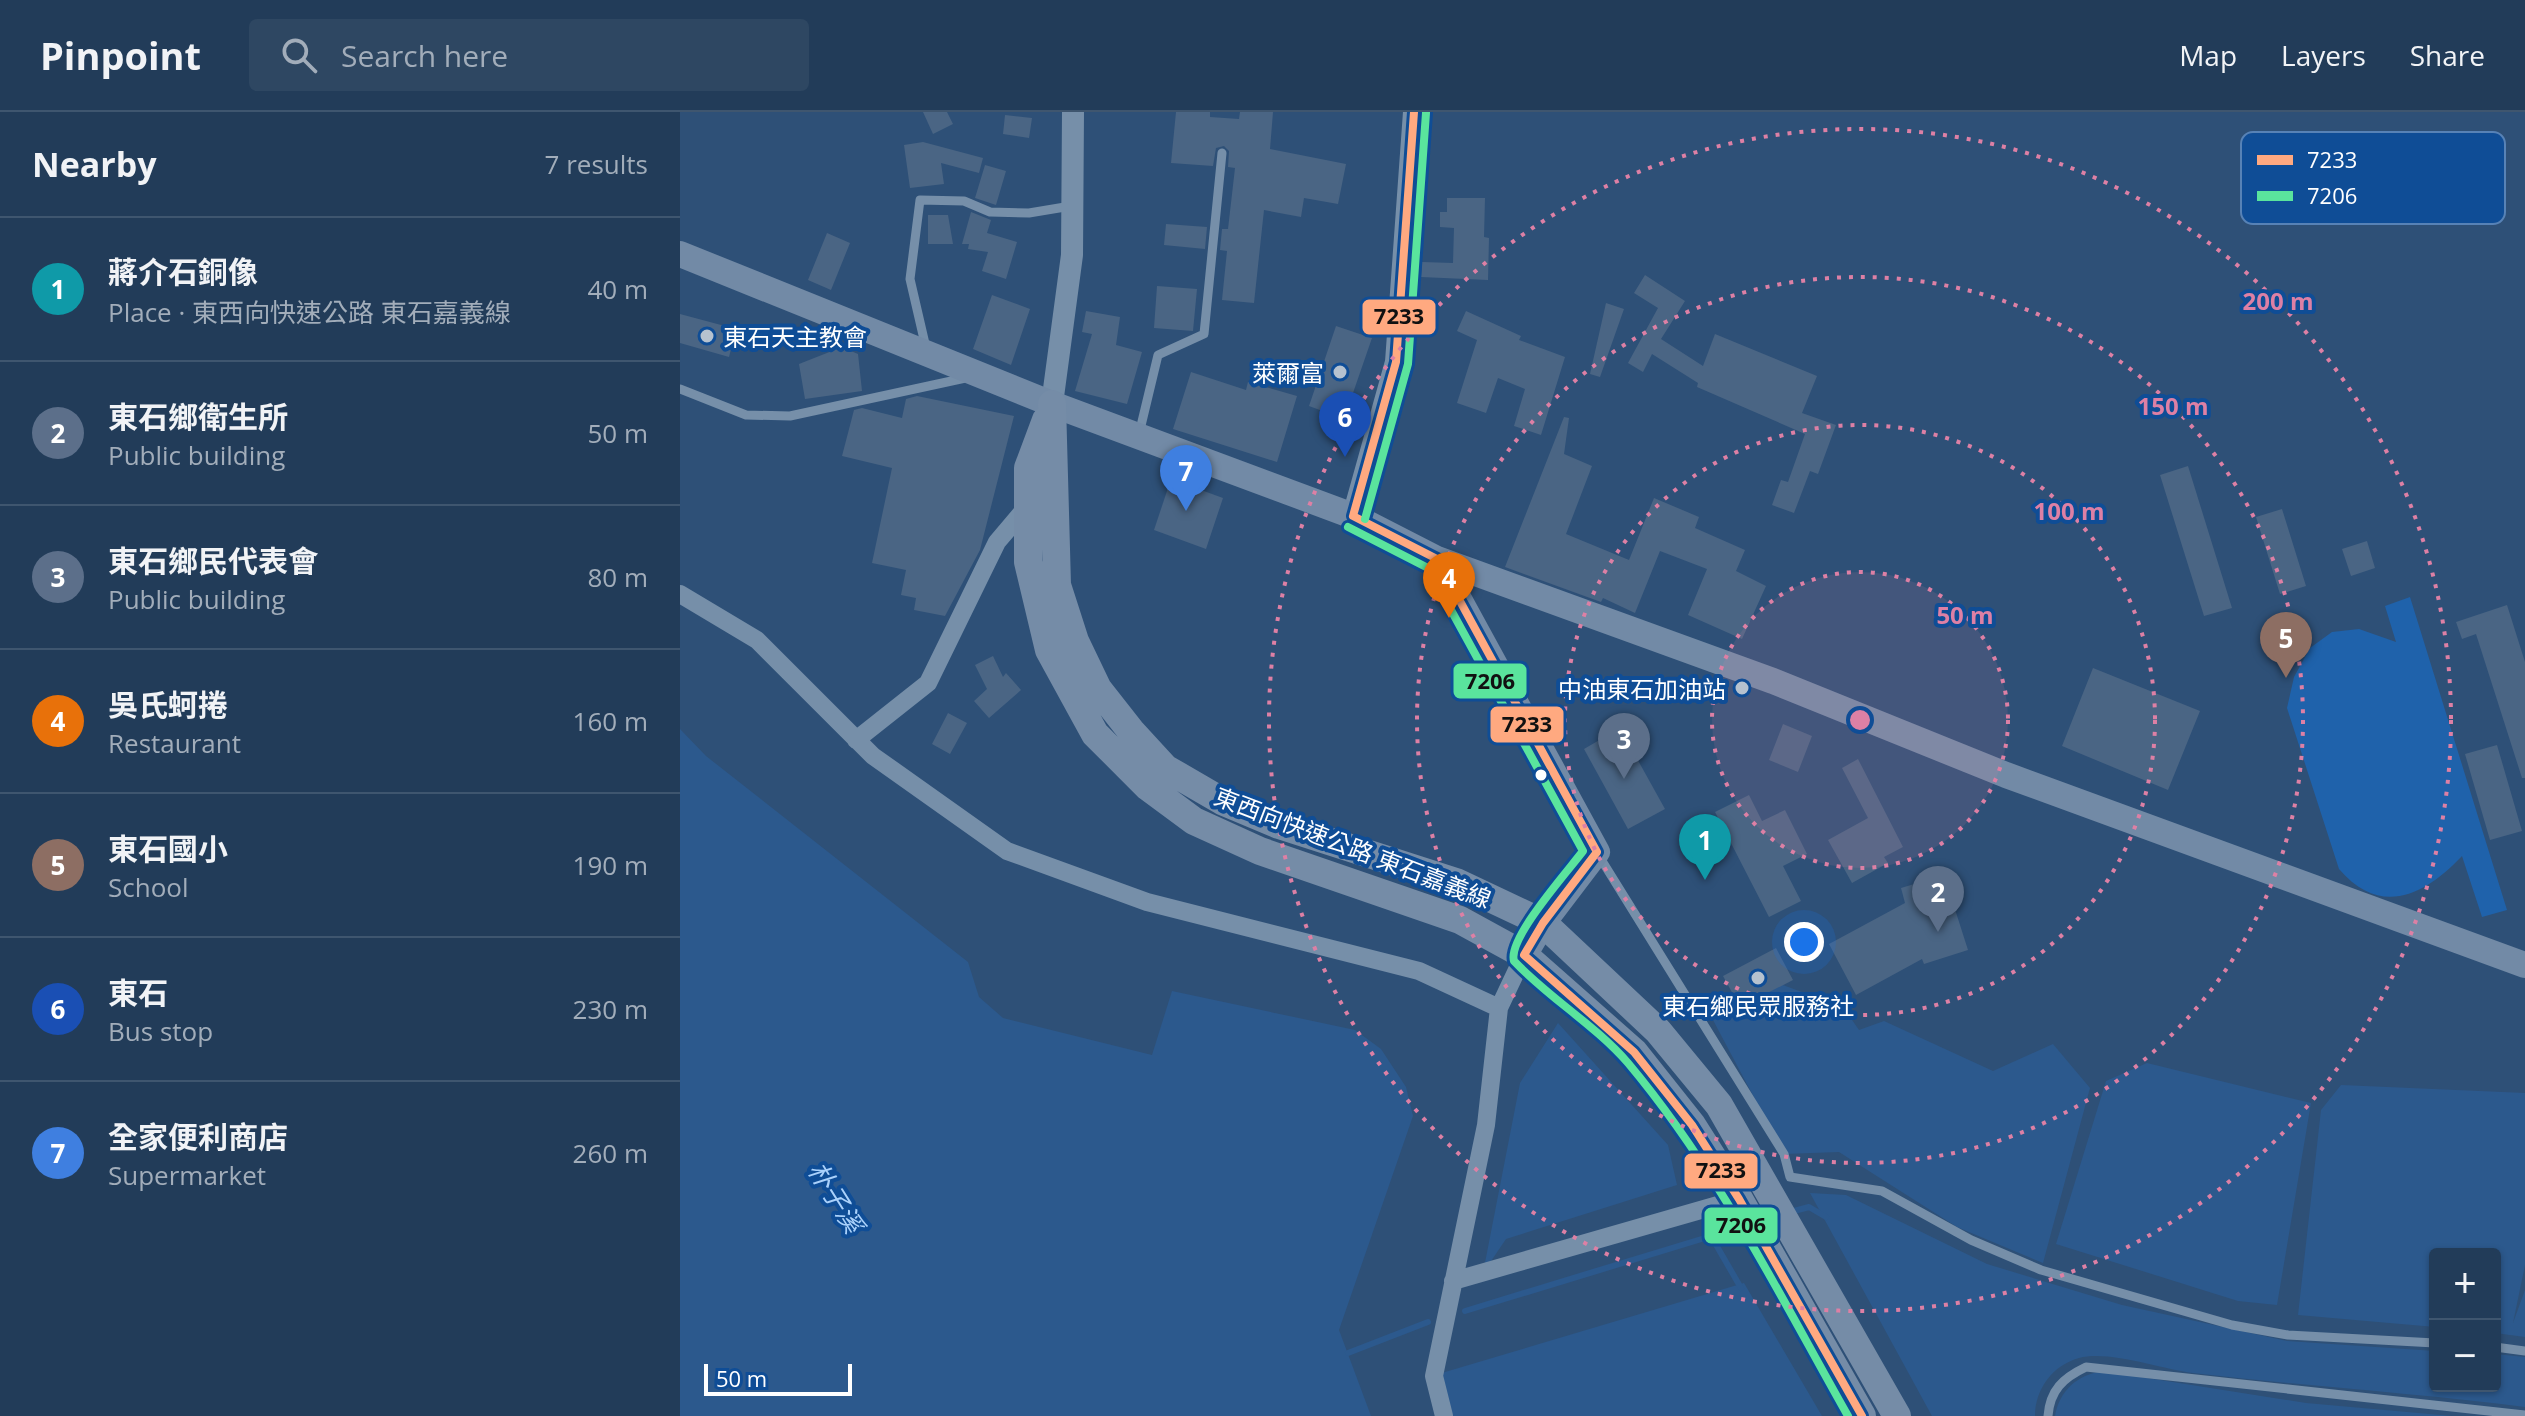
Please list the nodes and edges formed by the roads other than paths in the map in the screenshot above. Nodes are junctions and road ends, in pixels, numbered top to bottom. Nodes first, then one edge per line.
1 (1073, 112) edge
2 (1414, 112) edge
3 (1222, 153) dead end
4 (1071, 206) junction
5 (680, 254) edge
6 (927, 353) junction
7 (981, 375) junction
8 (680, 389) edge
9 (1052, 404) junction
10 (1138, 437) junction
11 (1025, 509) junction
12 (1054, 509) junction
13 (1353, 516) junction
14 (1437, 559) junction
15 (680, 594) edge
16 (856, 740) junction
17 (1597, 852) junction
18 (1543, 923) junction
19 (1524, 955) junction
20 (2525, 965) edge
21 (1499, 1008) junction
22 (1739, 1199) junction
23 (1453, 1281) junction
24 (2429, 1343) edge
25 (2501, 1348) edge
26 (2525, 1351) edge
27 (2525, 1415) edge
28 (1444, 1416) edge
29 (1862, 1416) edge
30 (1897, 1416) edge
31 (2048, 1416) edge

1 - 4 street
2 - 13 street
3 - 10 lane
4 - 6 lane
4 - 9 street
5 - 6 main road
6 - 7 main road
7 - 8 lane
7 - 9 main road
9 - 10 main road
9 - 11 main road, 東西向快速公路 東石嘉義線
9 - 12 main road, 東西向快速公路 東石嘉義線
10 - 13 main road
11 - 12 street
11 - 16 street
11 - 19 main road, 東西向快速公路 東石嘉義線
12 - 18 main road, 東西向快速公路 東石嘉義線
13 - 14 main road
14 - 17 main road
14 - 20 main road
15 - 16 street
16 - 21 street
17 - 18 main road
17 - 24 lane
18 - 19 main road
18 - 30 main road, 東西向快速公路 東石嘉義線
19 - 21 street
19 - 22 main road, 東西向快速公路 東石嘉義線
21 - 23 street
22 - 23 street
22 - 29 main road, 東西向快速公路 東石嘉義線
23 - 28 street
25 - 26 lane
27 - 31 lane

